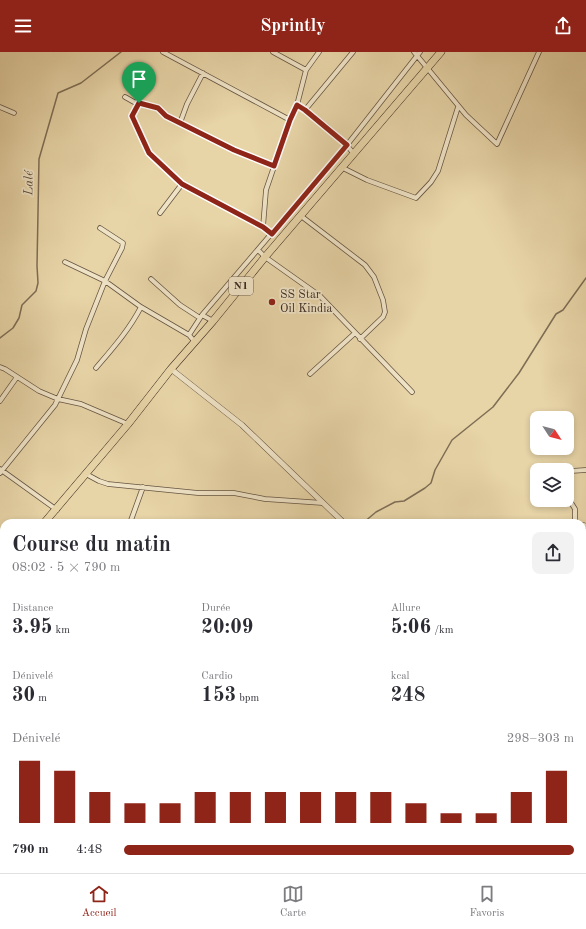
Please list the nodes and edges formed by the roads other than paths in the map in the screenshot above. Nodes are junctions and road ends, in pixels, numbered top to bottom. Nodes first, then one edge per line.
1 (163, 52) edge
2 (273, 52) edge
3 (319, 52) edge
4 (353, 52) edge
5 (420, 52) edge
6 (441, 52) edge
7 (539, 52) edge
8 (415, 54) edge
9 (427, 69) junction
10 (306, 70) junction
11 (203, 73) junction
12 (125, 97) dead end
13 (139, 103) junction
14 (297, 105) junction
15 (0, 107) edge
16 (458, 107) junction
17 (305, 110) junction
18 (14, 113) dead end
19 (290, 120) junction
20 (180, 123) junction
21 (347, 145) junction
22 (354, 154) junction
23 (274, 166) junction
24 (343, 168) junction
25 (182, 184) junction
26 (160, 213) dead end
27 (301, 216) junction
28 (263, 227) junction
29 (100, 228) dead end
30 (272, 234) junction
31 (258, 250) junction
32 (265, 257) junction
33 (65, 262) dead end
34 (151, 279) dead end
35 (105, 281) junction
36 (141, 307) junction
37 (201, 317) junction
38 (213, 322) junction
39 (355, 333) junction
40 (189, 335) junction
41 (360, 339) junction
42 (196, 342) junction
43 (0, 367) edge
44 (96, 368) dead end
45 (171, 369) junction
46 (310, 374) dead end
47 (16, 377) junction
48 (412, 392) dead end
49 (58, 399) junction
50 (0, 401) edge
51 (128, 424) junction
52 (586, 470) edge
53 (1, 471) edge
54 (86, 474) junction
55 (143, 487) junction
56 (323, 503) junction
57 (56, 510) junction
58 (48, 519) edge
59 (131, 519) edge
60 (338, 519) edge
61 (575, 519) edge

1 - 11 street
2 - 10 street
3 - 10 street
4 - 17 street
5 - 8 street
6 - 9 highway, N1
7 - 16 street
8 - 9 street
8 - 21 street
9 - 16 street
9 - 22 highway, N1
10 - 14 street
11 - 19 street
11 - 20 street
12 - 13 street
13 - 20 street
13 - 25 street
14 - 17 street
14 - 19 street
15 - 18 street
16 - 24 street
17 - 21 street
19 - 23 street
20 - 23 street
21 - 22 street
21 - 30 street
22 - 24 highway, N1
23 - 28 street
24 - 27 highway, N1
25 - 26 street
25 - 28 street
27 - 32 highway, N1
27 - 41 street
28 - 30 street
29 - 35 street
30 - 31 street
31 - 32 street
31 - 37 street
32 - 38 highway, N1
32 - 39 street
33 - 35 street
34 - 37 street
35 - 36 street
35 - 49 street
36 - 40 street
36 - 44 street
37 - 38 street
37 - 40 street
38 - 42 highway, N1
39 - 41 street
39 - 46 street
40 - 42 street
41 - 48 street
42 - 45 highway, N1
43 - 47 street
45 - 51 highway, N1
45 - 56 street
47 - 49 street
47 - 50 street
49 - 51 street
49 - 53 street
51 - 54 highway, N1
52 - 61 street
53 - 57 street
54 - 55 street
54 - 57 highway, N1
55 - 56 street
55 - 59 street
56 - 60 street
57 - 58 highway, N1

